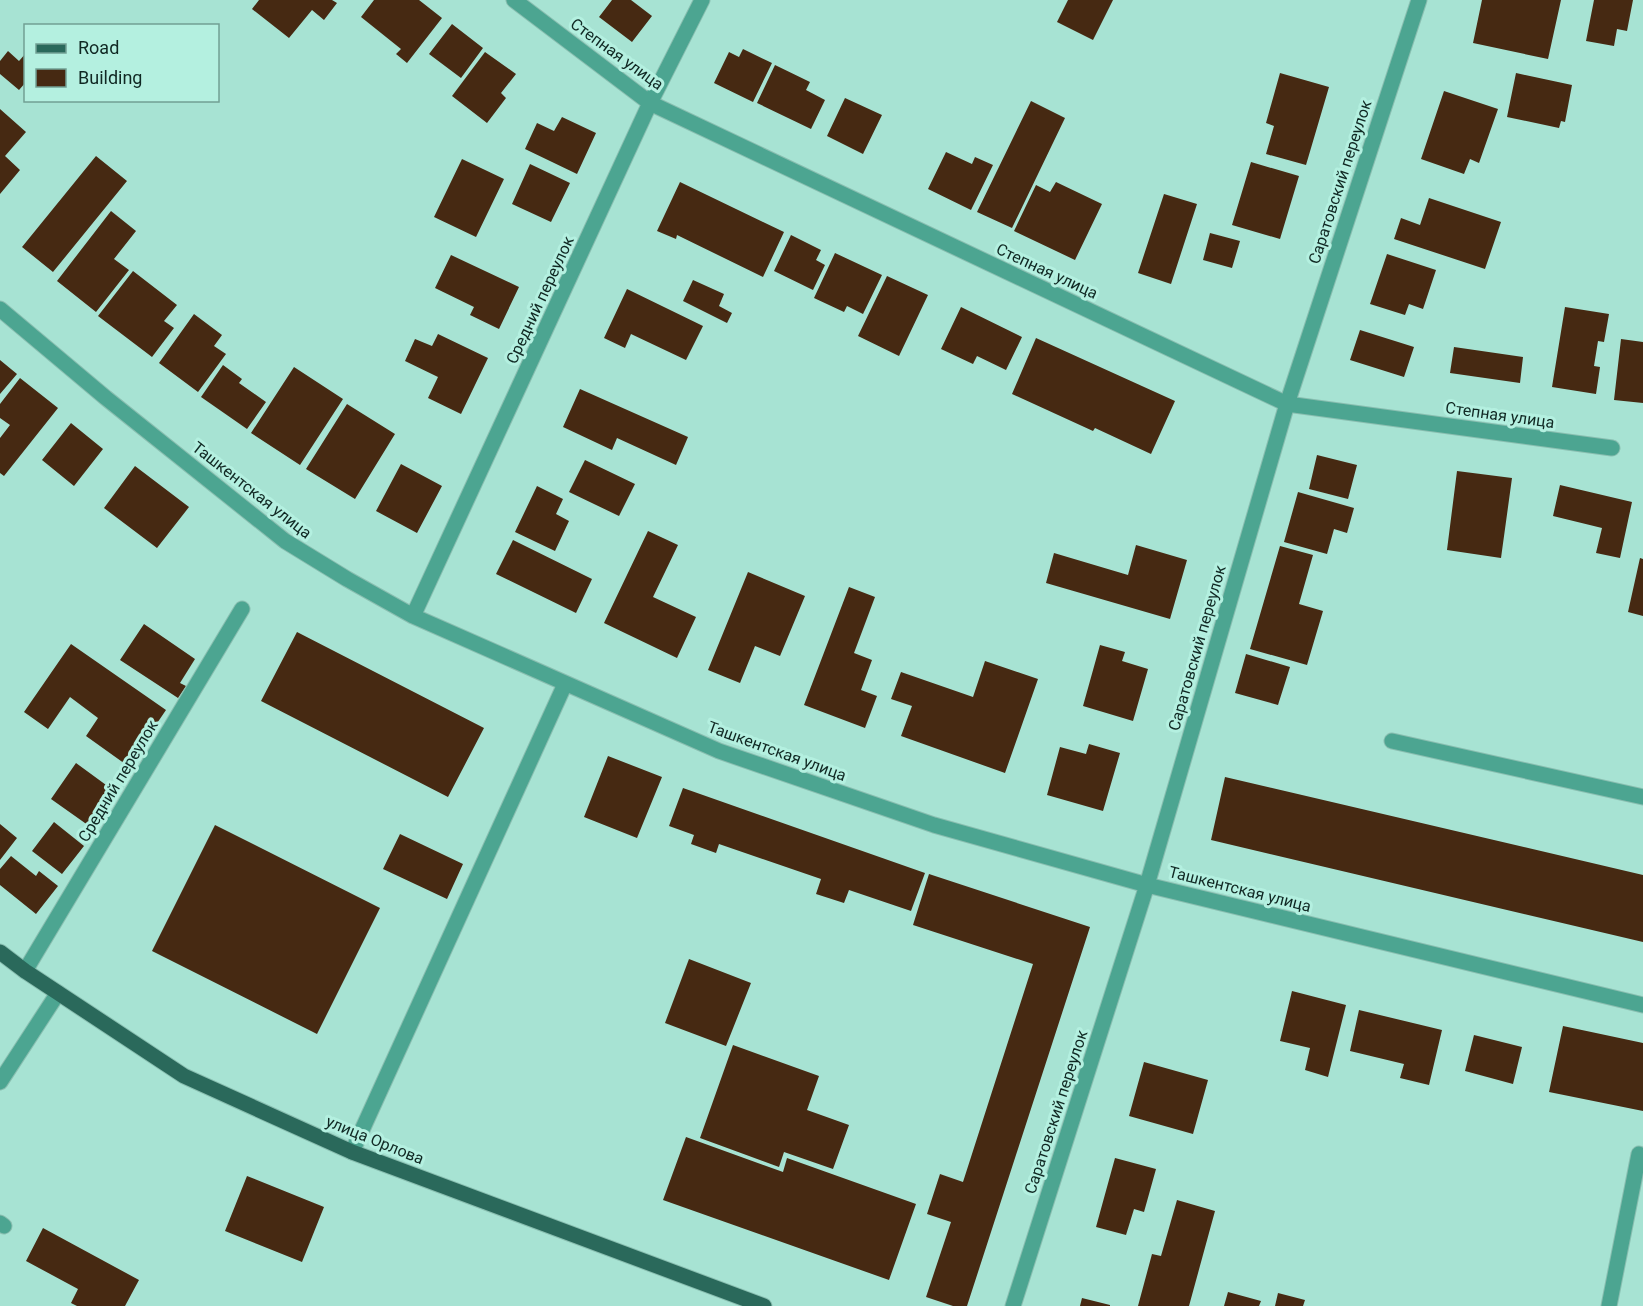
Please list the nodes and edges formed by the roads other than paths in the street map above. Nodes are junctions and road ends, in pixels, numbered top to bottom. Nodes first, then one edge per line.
1 (514, 0) edge
2 (702, 0) edge
3 (1419, 0) edge
4 (650, 103) junction
5 (0, 309) edge
6 (1287, 404) junction
7 (1612, 448) dead end
8 (242, 609) dead end
9 (413, 616) junction
10 (565, 684) junction
11 (1392, 741) dead end
12 (1643, 797) edge
13 (1147, 885) junction
14 (0, 952) edge
15 (25, 971) junction
16 (58, 993) junction
17 (1643, 1005) edge
18 (0, 1082) edge
19 (352, 1152) junction
20 (1640, 1154) dead end
21 (764, 1306) edge
22 (1013, 1306) edge
23 (1609, 1306) edge

1 - 4 street, Степная улица
2 - 4 street, Средний переулок
3 - 6 street, Саратовский переулок
4 - 6 street, Степная улица
4 - 9 street, Средний переулок
5 - 9 street, Ташкентская улица
6 - 7 street, Степная улица
6 - 13 street, Саратовский переулок
8 - 15 street, Средний переулок
9 - 10 street, Ташкентская улица
10 - 13 street, Ташкентская улица
10 - 19 street
11 - 12 street
13 - 17 street, Ташкентская улица
13 - 22 street, Саратовский переулок
14 - 15 main road, улица Орлова
15 - 16 main road, улица Орлова
16 - 18 street
16 - 19 main road, улица Орлова
19 - 21 main road, улица Орлова
20 - 23 street

